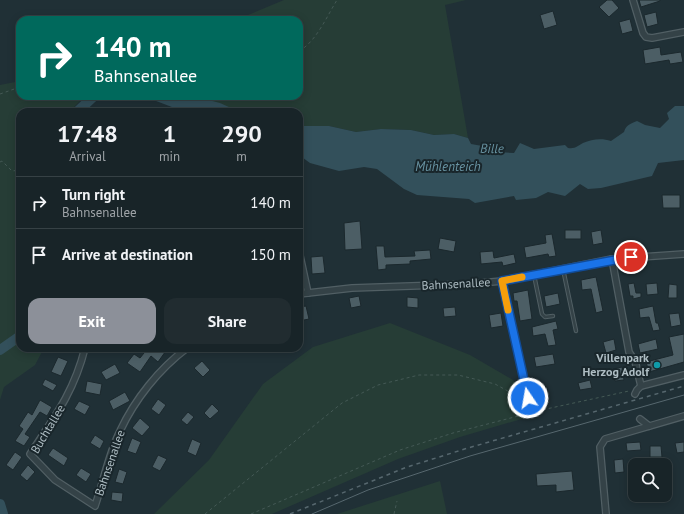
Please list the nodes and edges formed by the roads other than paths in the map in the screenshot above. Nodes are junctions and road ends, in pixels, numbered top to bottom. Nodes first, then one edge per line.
1 (633, 0) edge
2 (684, 32) edge
3 (684, 254) edge
4 (612, 259) junction
5 (563, 269) junction
6 (303, 270) edge
7 (534, 275) junction
8 (502, 281) junction
9 (308, 293) junction
10 (303, 294) edge
11 (553, 316) dead end
12 (576, 331) dead end
13 (84, 352) edge
14 (183, 352) edge
15 (684, 376) edge
16 (531, 412) road end
17 (684, 416) edge
18 (640, 419) dead end
19 (649, 426) junction
20 (95, 506) joint
21 (606, 514) edge

1 - 2 street
3 - 4 street, Bahnsenallee
4 - 5 street, Bahnsenallee
4 - 15 street
5 - 7 street, Bahnsenallee
5 - 12 lane
6 - 9 street
7 - 8 street, Bahnsenallee
7 - 11 lane
8 - 9 street, Bahnsenallee
8 - 16 street
9 - 10 street, Bahnsenallee
13 - 20 street, Buchtallee
14 - 20 street, Bahnsenallee
17 - 19 street
18 - 19 street
19 - 21 street

